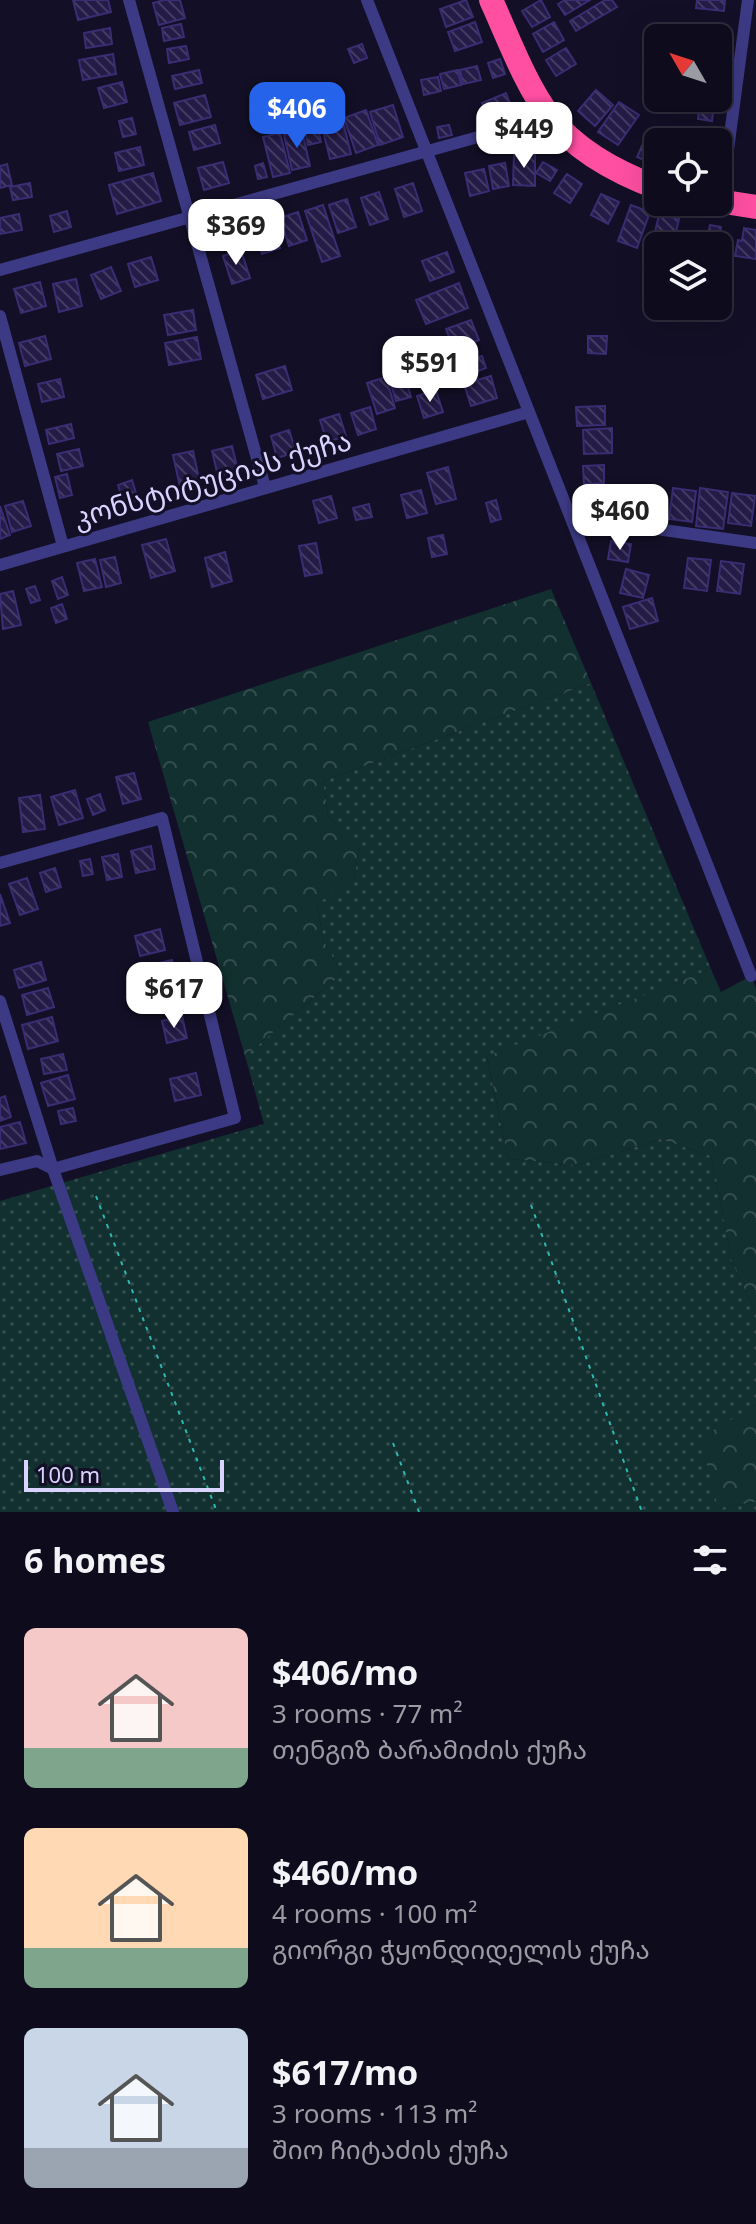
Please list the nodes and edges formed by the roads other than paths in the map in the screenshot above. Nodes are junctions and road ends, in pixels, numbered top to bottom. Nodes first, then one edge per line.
1 (129, 0) edge
2 (367, 0) edge
3 (491, 0) edge
4 (748, 0) edge
5 (550, 117) junction
6 (730, 128) edge
7 (426, 152) junction
8 (644, 183) edge
9 (732, 204) edge
10 (756, 207) edge
11 (190, 218) junction
12 (0, 270) edge
13 (0, 316) edge
14 (529, 412) junction
15 (265, 487) junction
16 (572, 517) junction
17 (756, 543) edge
18 (63, 546) junction
19 (0, 565) edge
20 (0, 863) edge
21 (751, 976) dead end
22 (0, 1001) edge
23 (53, 1169) junction
24 (0, 1170) edge
25 (173, 1512) edge

1 - 11 street
2 - 7 street
3 - 5 highway
4 - 6 street
5 - 7 street
5 - 8 highway
7 - 11 street
7 - 14 street
9 - 10 highway
11 - 12 street
11 - 15 street
13 - 18 street
14 - 15 street, კონსტიტუციას ქუჩა
14 - 16 street
15 - 18 street, კონსტიტუციას ქუჩა
16 - 17 street
16 - 21 street
18 - 19 street, კონსტიტუციას ქუჩა
20 - 23 street
22 - 23 street
23 - 24 street
23 - 25 street

